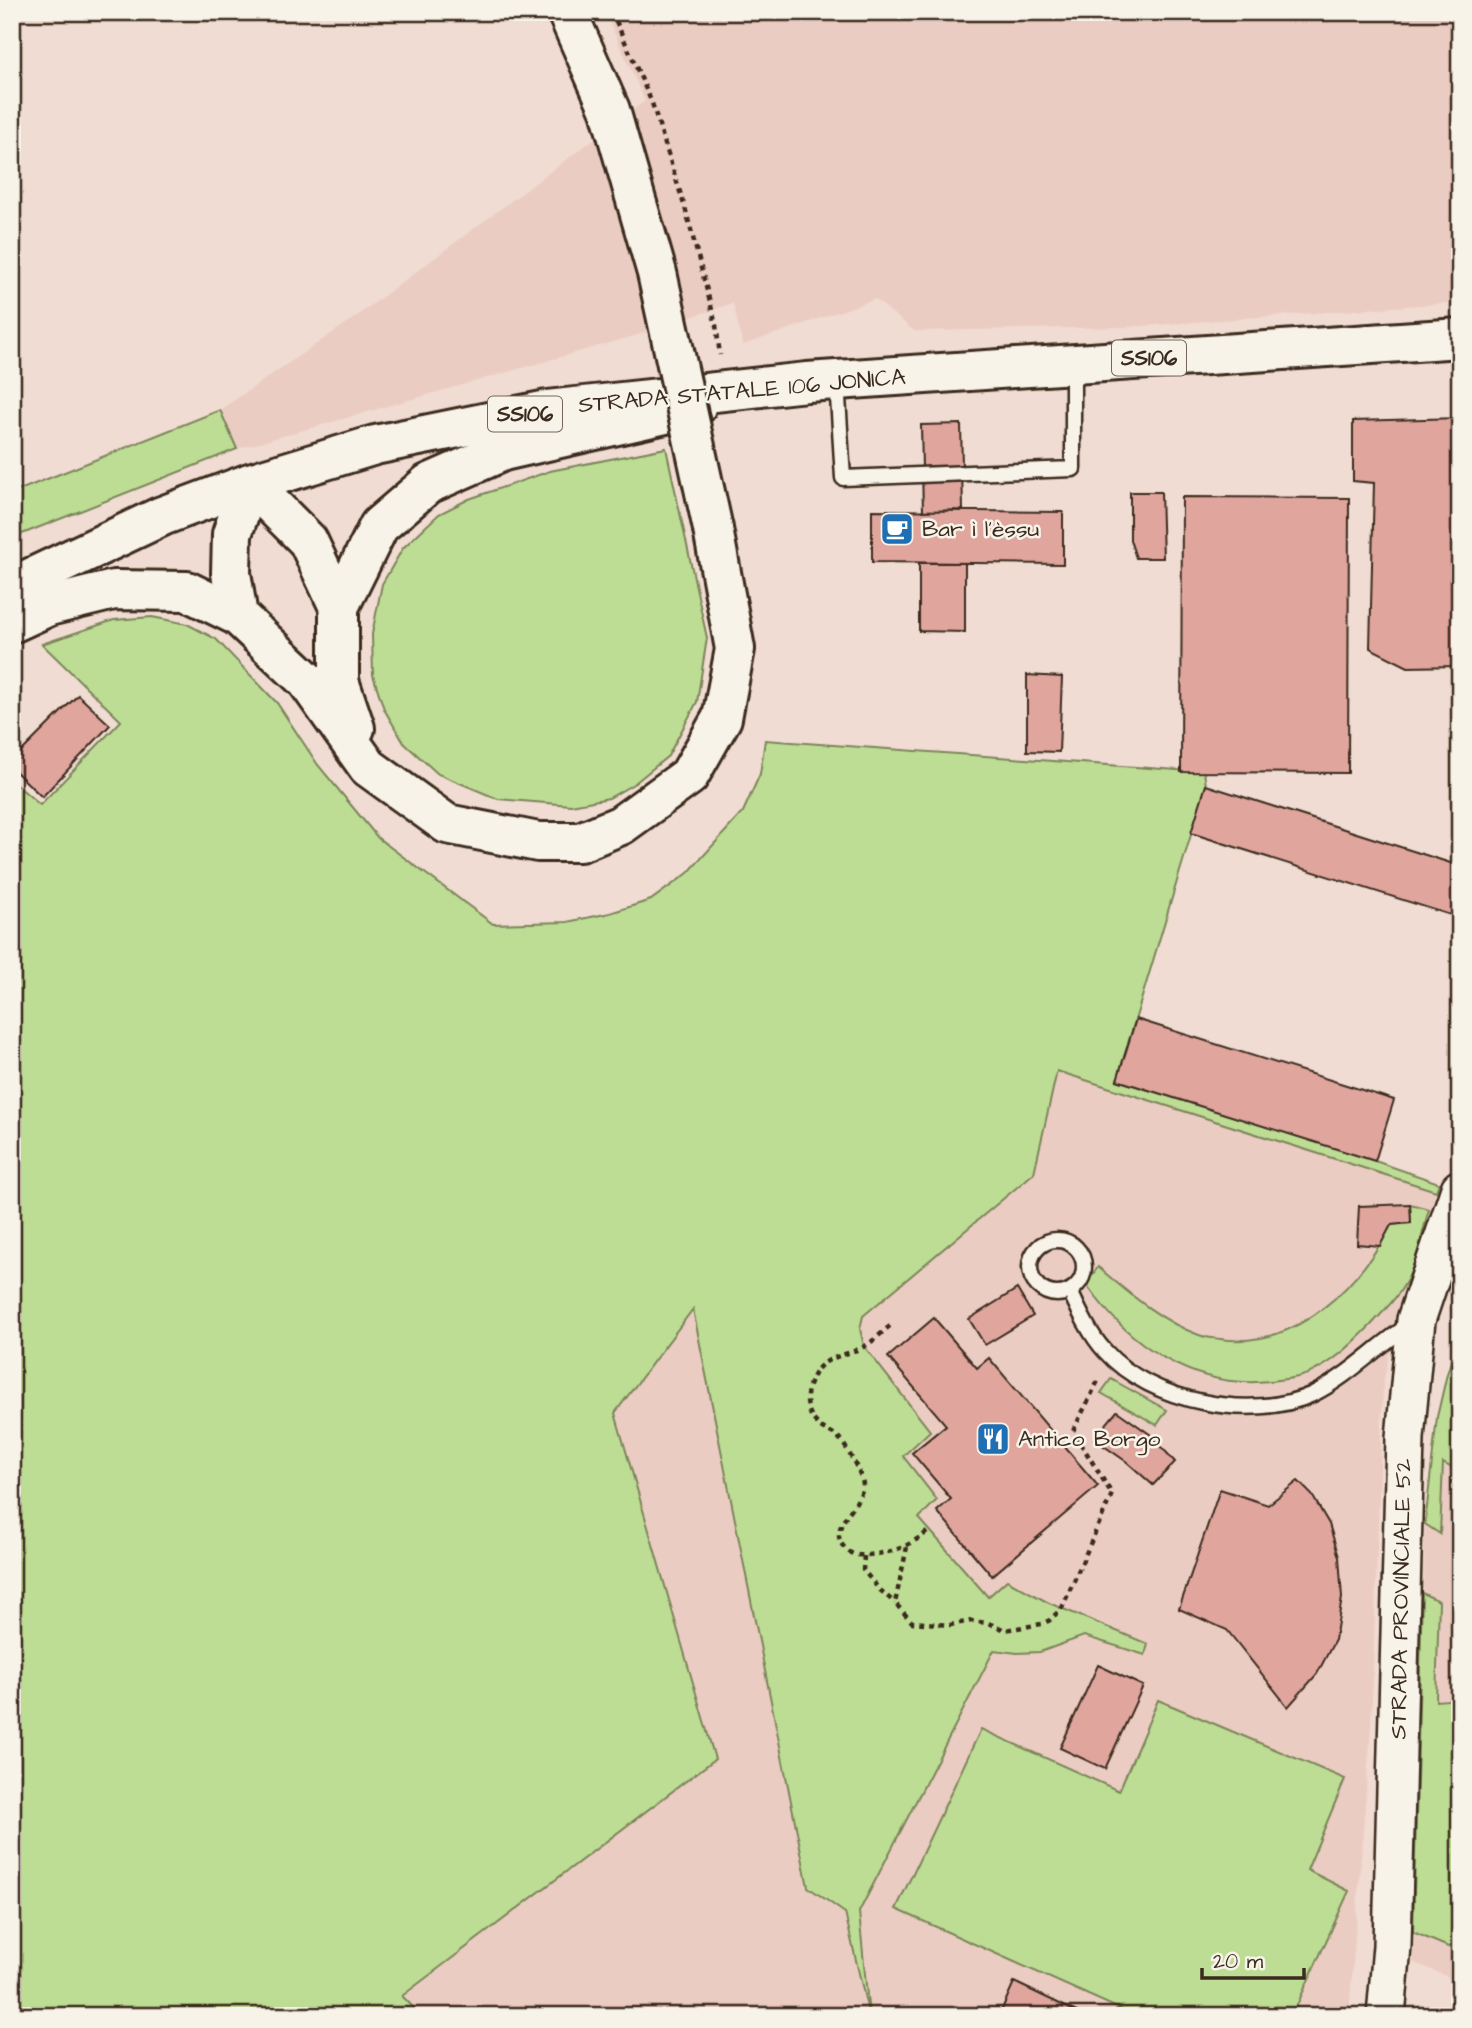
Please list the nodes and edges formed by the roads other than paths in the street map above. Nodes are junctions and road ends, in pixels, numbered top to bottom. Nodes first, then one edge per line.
1 (567, 12) edge
2 (1460, 338) edge
3 (1073, 364) junction
4 (822, 381) junction
5 (250, 483) junction
6 (12, 587) edge
7 (339, 607) junction
8 (238, 616) junction
9 (12, 623) edge
10 (368, 767) junction
11 (1460, 1189) edge
12 (1070, 1291) dead end
13 (1416, 1320) junction
14 (1386, 2016) edge

1 - 10 main road, bridge
2 - 3 main road, STRADA STATALE 106 JONICA / SS106
3 - 4 main road, STRADA STATALE 106 JONICA / SS106
3 - 4 lane
4 - 5 main road, STRADA STATALE 106 JONICA / SS106
4 - 7 main road
5 - 6 main road, STRADA STATALE 106 JONICA / SS106
5 - 7 main road
5 - 8 main road
7 - 10 main road
8 - 9 main road
8 - 10 main road
11 - 13 street, STRADA PROVINCIALE 52
12 - 13 lane
13 - 14 street, STRADA PROVINCIALE 52

